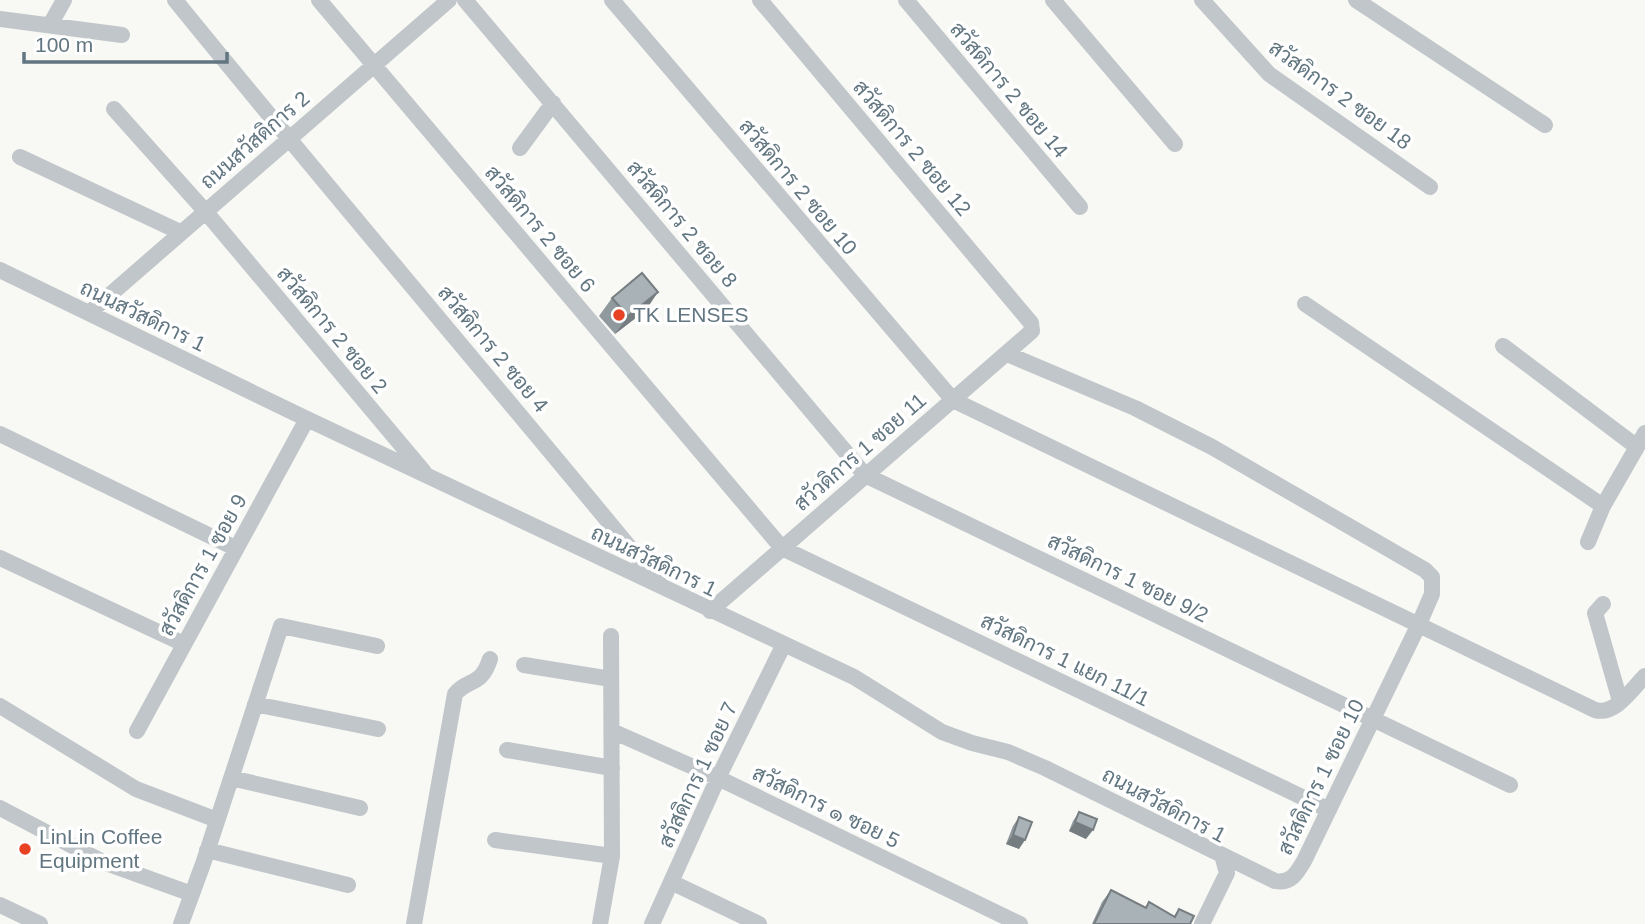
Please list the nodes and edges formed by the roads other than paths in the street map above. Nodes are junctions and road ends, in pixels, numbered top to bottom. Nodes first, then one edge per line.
1 (64, 0) edge
2 (174, 0) edge
3 (319, 0) edge
4 (449, 0) edge
5 (466, 0) edge
6 (612, 0) edge
7 (760, 0) edge
8 (906, 0) edge
9 (1053, 0) edge
10 (1202, 0) edge
11 (1356, 0) edge
12 (0, 19) edge
13 (50, 25) junction
14 (122, 35) dead end
15 (374, 65) junction
16 (553, 103) junction
17 (114, 109) dead end
18 (1545, 125) dead end
19 (288, 139) junction
20 (1175, 144) dead end
21 (520, 148) dead end
22 (20, 158) dead end
23 (1430, 187) dead end
24 (1080, 207) dead end
25 (205, 211) junction
26 (180, 232) junction
27 (0, 270) edge
28 (1305, 304) dead end
29 (89, 313) junction
30 (1031, 323) joint
31 (1503, 346) dead end
32 (1007, 354) junction
33 (953, 400) junction
34 (307, 419) junction
35 (0, 434) edge
36 (1641, 440) edge
37 (427, 475) junction
38 (865, 475) junction
39 (1603, 506) junction
40 (1588, 542) dead end
41 (235, 548) junction
42 (782, 548) junction
43 (0, 558) edge
44 (663, 588) junction
45 (1603, 604) dead end
46 (710, 611) junction
47 (1419, 624) junction
48 (611, 636) dead end
49 (184, 644) junction
50 (784, 644) junction
51 (377, 646) dead end
52 (490, 659) dead end
53 (524, 665) dead end
54 (1645, 676) edge
55 (611, 679) junction
56 (1619, 701) junction
57 (255, 704) junction
58 (0, 706) edge
59 (1373, 718) junction
60 (378, 729) dead end
61 (137, 731) dead end
62 (612, 731) junction
63 (507, 750) dead end
64 (612, 768) junction
65 (231, 778) junction
66 (718, 778) junction
67 (1510, 785) dead end
68 (0, 808) edge
69 (360, 808) dead end
70 (1329, 810) junction
71 (217, 820) junction
72 (495, 840) dead end
73 (207, 850) junction
74 (1222, 855) junction
75 (612, 856) junction
76 (671, 882) junction
77 (348, 885) dead end
78 (192, 894) junction
79 (0, 905) edge
80 (40, 924) edge
81 (181, 924) edge
82 (414, 924) edge
83 (600, 924) edge
84 (652, 924) edge
85 (759, 924) edge
86 (1020, 924) edge
87 (1202, 924) edge

1 - 13 street
2 - 19 street, สวัสดิการ 2 ซอย 4
3 - 15 street, สวัสดิการ 2 ซอย 6
4 - 15 street, ถนนสวัสดิการ 2
5 - 16 street, สวัสดิการ 2 ซอย 8
6 - 33 street, สวัสดิการ 2 ซอย 10
7 - 30 street, สวัสดิการ 2 ซอย 12
8 - 24 street, สวัสดิการ 2 ซอย 14
9 - 20 street
10 - 23 street, สวัสดิการ 2 ซอย 18
11 - 18 street
12 - 13 street
13 - 14 street
15 - 19 street, ถนนสวัสดิการ 2
15 - 42 street, สวัสดิการ 2 ซอย 6
16 - 21 street
16 - 38 street, สวัสดิการ 2 ซอย 8
17 - 25 street, สวัสดิการ 2 ซอย 2
19 - 25 street, ถนนสวัสดิการ 2
19 - 44 street, สวัสดิการ 2 ซอย 4
22 - 26 street
25 - 26 street, ถนนสวัสดิการ 2
25 - 37 street, สวัสดิการ 2 ซอย 2
26 - 29 street, ถนนสวัสดิการ 2
27 - 29 street, ถนนสวัสดิการ 1
28 - 39 street
29 - 34 street, ถนนสวัสดิการ 1
30 - 32 street, สวัวดิการ 1 ซอย 11
31 - 36 street
32 - 33 street, สวัวดิการ 1 ซอย 11
32 - 47 street, สวัสดิการ 1 ซอย 10
33 - 38 street, สวัวดิการ 1 ซอย 11
33 - 47 street
34 - 37 street, ถนนสวัสดิการ 1
34 - 41 street, สวัสดิการ 1 ซอย 9
35 - 41 street
36 - 39 street
37 - 44 street, ถนนสวัสดิการ 1
38 - 42 street, สวัวดิการ 1 ซอย 11
38 - 59 street, สวัสดิการ 1 ซอย 9/2
39 - 40 street
41 - 49 street, สวัสดิการ 1 ซอย 9
42 - 46 street, สวัวดิการ 1 ซอย 11
42 - 70 street, สวัสดิการ 1 แยก 11/1
43 - 49 street
44 - 46 street, ถนนสวัสดิการ 1
45 - 56 street
46 - 50 street, ถนนสวัสดิการ 1
47 - 56 street
47 - 59 street, สวัสดิการ 1 ซอย 10
48 - 55 street
49 - 61 street, สวัสดิการ 1 ซอย 9
50 - 66 street, สวัสดิการ 1 ซอย 7
50 - 74 street, ถนนสวัสดิการ 1
51 - 57 street
52 - 82 street
53 - 55 street
54 - 56 street
55 - 62 street
57 - 60 street
57 - 65 street
58 - 71 street
59 - 67 street, สวัสดิการ 1 ซอย 9/2
59 - 70 street, สวัสดิการ 1 ซอย 10
62 - 64 street
62 - 66 street, สวัสดิการ ๑ ซอย 5
63 - 64 street
64 - 75 street
65 - 69 street
65 - 71 street
66 - 76 street, สวัสดิการ 1 ซอย 7
66 - 86 street, สวัสดิการ ๑ ซอย 5
68 - 78 street
70 - 74 street, สวัสดิการ 1 ซอย 10
71 - 73 street
72 - 75 street
73 - 77 street
73 - 78 street
74 - 87 street, ถนนสวัสดิการ 1
75 - 83 street
76 - 84 street, สวัสดิการ 1 ซอย 7
76 - 85 street
78 - 81 street
79 - 80 street

